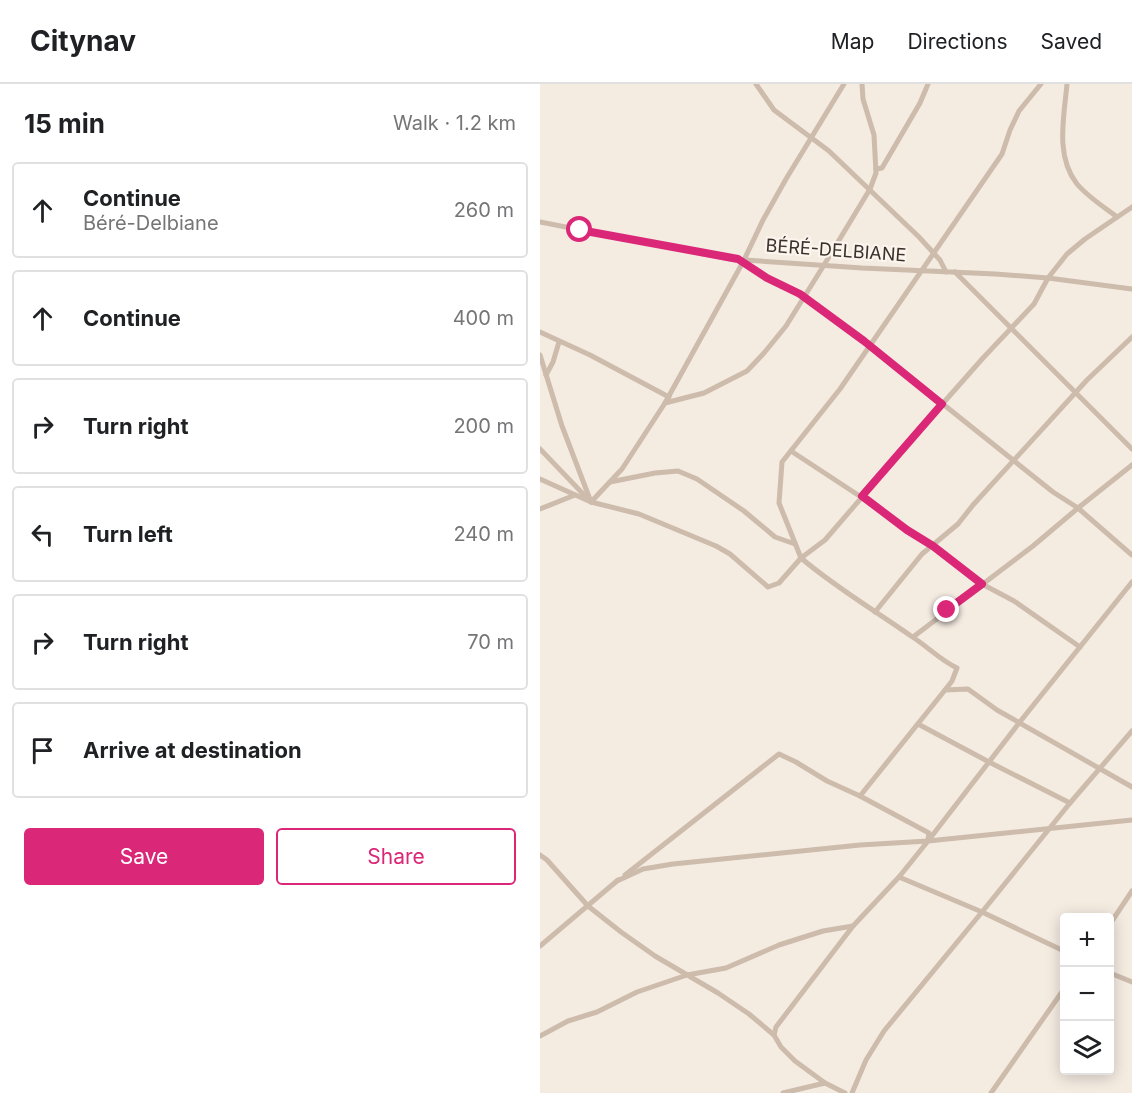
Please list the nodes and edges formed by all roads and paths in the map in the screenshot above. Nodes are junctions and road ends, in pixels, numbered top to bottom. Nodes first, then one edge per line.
1 (756, 84) edge
2 (844, 84) edge
3 (862, 84) edge
4 (928, 84) edge
5 (1041, 84) edge
6 (1069, 86) edge
7 (811, 137) junction
8 (876, 169) junction
9 (870, 189) junction
10 (1132, 207) edge
11 (1117, 218) junction
12 (540, 222) edge
13 (934, 253) junction
14 (742, 260) junction
15 (824, 265) junction
16 (921, 270) junction
17 (945, 272) junction
18 (955, 272) junction
19 (1048, 278) junction
20 (1132, 289) edge
21 (804, 297) junction
22 (1011, 329) junction
23 (540, 332) edge
24 (1132, 338) edge
25 (559, 342) junction
26 (870, 346) junction
27 (540, 355) edge
28 (546, 375) junction
29 (1075, 394) junction
30 (669, 397) junction
31 (665, 403) junction
32 (942, 404) junction
33 (540, 449) edge
34 (1132, 449) edge
35 (791, 451) junction
36 (1014, 461) junction
37 (1132, 465) edge
38 (540, 479) edge
39 (610, 482) junction
40 (575, 495) junction
41 (862, 496) junction
42 (591, 501) junction
43 (1078, 508) junction
44 (540, 509) edge
45 (795, 544) junction
46 (933, 546) junction
47 (1132, 555) edge
48 (801, 558) junction
49 (1132, 582) edge
50 (982, 584) junction
51 (875, 612) junction
52 (913, 636) junction
53 (1080, 647) junction
54 (945, 690) junction
55 (1019, 723) junction
56 (918, 724) junction
57 (1132, 732) edge
58 (989, 762) junction
59 (1100, 769) junction
60 (1132, 787) edge
61 (860, 796) junction
62 (1070, 803) junction
63 (1132, 820) edge
64 (1050, 828) junction
65 (928, 841) junction
66 (540, 855) edge
67 (899, 877) junction
68 (617, 881) junction
69 (1132, 891) edge
70 (588, 906) junction
71 (982, 912) junction
72 (1114, 918) edge
73 (854, 926) junction
74 (540, 946) edge
75 (1060, 949) edge
76 (687, 975) junction
77 (1114, 975) edge
78 (1132, 982) edge
79 (1060, 996) edge
80 (774, 1035) junction
81 (540, 1036) edge
82 (825, 1083) junction
83 (783, 1093) edge
84 (845, 1093) edge
85 (852, 1093) edge
86 (991, 1093) edge

1 - 7 street
2 - 7 street
3 - 8 street
4 - 8 street
5 - 13 street
6 - 11 street
7 - 9 street
7 - 14 street
8 - 9 street
9 - 13 street
9 - 15 street
10 - 11 street
11 - 19 street
12 - 14 street, BÉRÉ-DELBIANE
13 - 16 street
13 - 17 street
14 - 15 street, BÉRÉ-DELBIANE
14 - 21 street
14 - 30 street
15 - 16 street, BÉRÉ-DELBIANE
15 - 21 street
16 - 17 street, BÉRÉ-DELBIANE
16 - 26 street
17 - 18 street, BÉRÉ-DELBIANE
18 - 19 street, BÉRÉ-DELBIANE
18 - 22 street
19 - 20 street, BÉRÉ-DELBIANE
19 - 22 street
21 - 26 street
21 - 31 street
22 - 29 street
22 - 32 street
23 - 25 street
24 - 29 street
25 - 28 street
25 - 30 street
26 - 32 street
26 - 35 street
27 - 28 street
28 - 42 street
29 - 34 street
29 - 36 street
30 - 31 street
31 - 39 street
32 - 36 street
32 - 41 street
33 - 42 street
35 - 41 street
35 - 45 street
36 - 43 street
36 - 46 street
37 - 43 street
38 - 40 street
39 - 42 street
39 - 45 street
40 - 42 street
40 - 44 street
41 - 46 street
41 - 48 street
42 - 48 street
43 - 47 street
43 - 50 street
45 - 48 street
46 - 50 street
46 - 51 street
48 - 51 street
49 - 53 street
50 - 52 street
50 - 53 street
51 - 52 street
52 - 54 street
53 - 55 street
54 - 55 street
54 - 56 street
55 - 58 street
55 - 59 street
56 - 58 street
56 - 61 street
57 - 59 street
58 - 62 street
58 - 65 street
59 - 60 street
59 - 62 street
61 - 65 street
61 - 68 street
62 - 64 street
63 - 64 street
64 - 65 street
64 - 71 street
65 - 67 street
65 - 68 street
66 - 70 street
67 - 71 street
67 - 73 street
68 - 70 street
69 - 72 street
70 - 74 street
70 - 76 street
71 - 75 street
71 - 85 street
73 - 76 street
73 - 80 street
76 - 80 street
76 - 81 street
77 - 78 street
79 - 86 street
80 - 82 street
82 - 83 street
82 - 84 street

